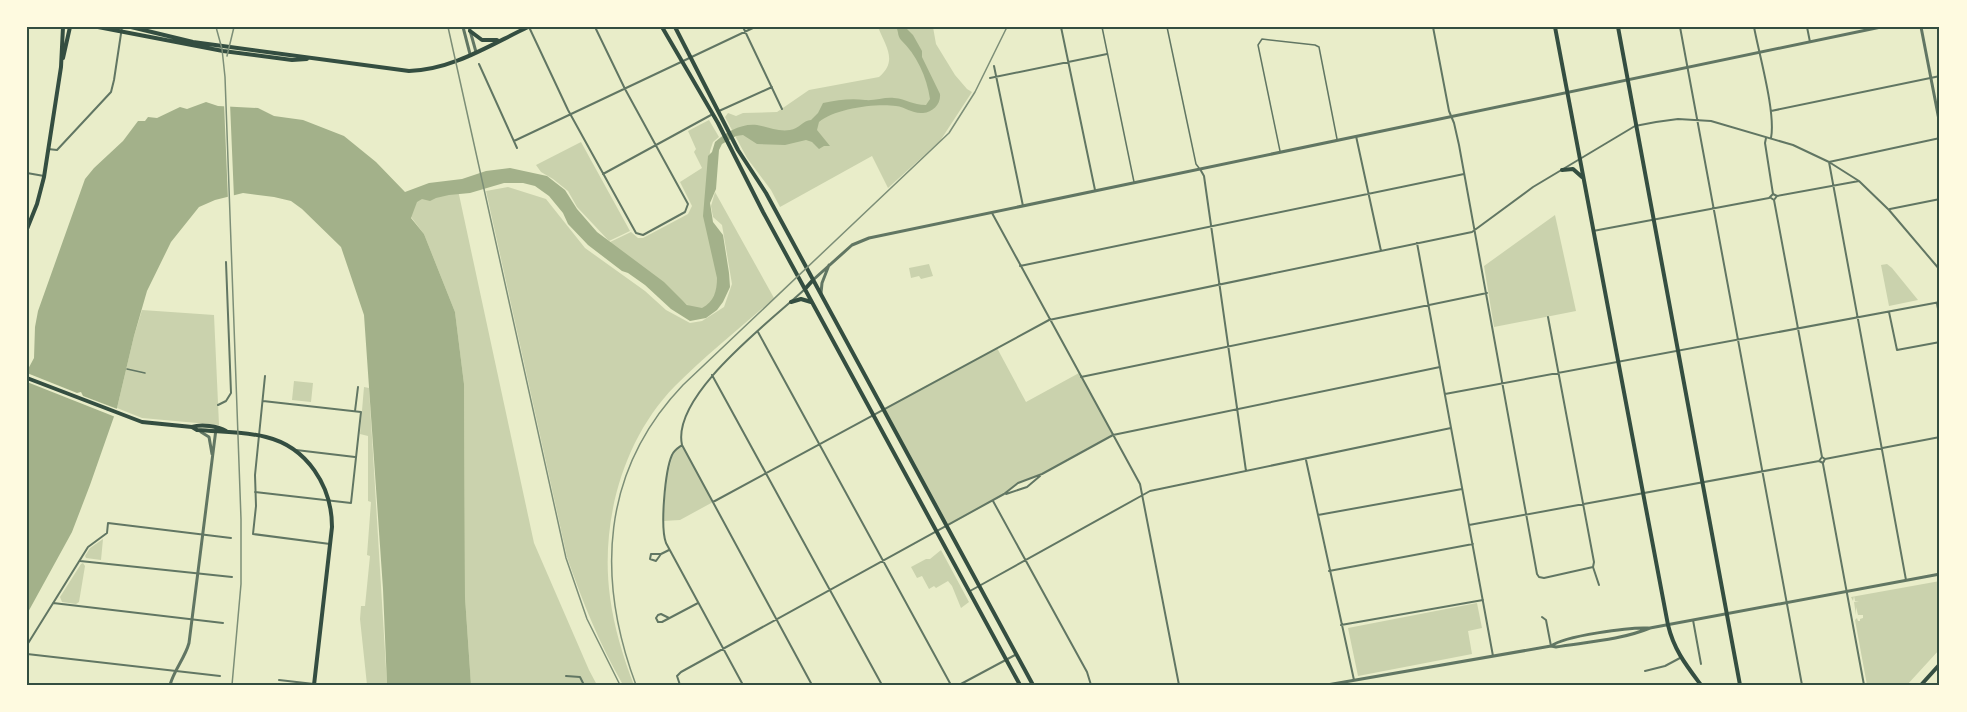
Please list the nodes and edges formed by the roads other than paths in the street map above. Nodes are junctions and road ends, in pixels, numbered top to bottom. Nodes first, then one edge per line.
1 (63, 27) edge
2 (70, 27) edge
3 (98, 27) edge
4 (131, 27) edge
5 (463, 27) edge
6 (528, 27) edge
7 (595, 27) edge
8 (662, 27) edge
9 (675, 27) edge
10 (743, 27) edge
11 (755, 27) edge
12 (1061, 27) edge
13 (1102, 27) edge
14 (1167, 27) edge
15 (1433, 27) edge
16 (1555, 27) edge
17 (1618, 27) edge
18 (1680, 27) edge
19 (1754, 27) edge
20 (1807, 27) edge
21 (1881, 27) edge
22 (1921, 27) edge
23 (122, 29) edge
24 (470, 29) edge
25 (1861, 29) edge
26 (746, 32) junction
27 (501, 40) junction
28 (1810, 42) junction
29 (223, 49) junction
30 (476, 52) junction
31 (1759, 53) junction
32 (470, 54) junction
33 (1107, 54) junction
34 (690, 58) junction
35 (681, 62) junction
36 (1069, 63) junction
37 (479, 64) dead end
38 (994, 66) dead end
39 (60, 68) junction
40 (1688, 68) junction
41 (1940, 76) edge
42 (996, 77) junction
43 (990, 78) dead end
44 (1931, 78) junction
45 (1628, 80) junction
46 (772, 87) junction
47 (625, 89) junction
48 (1567, 92) junction
49 (782, 109) dead end
50 (1771, 111) junction
51 (715, 113) junction
52 (571, 114) junction
53 (1452, 117) junction
54 (1698, 119) junction
55 (1940, 125) edge
56 (1637, 126) junction
57 (1356, 136) junction
58 (1766, 136) junction
59 (1771, 138) junction
60 (1940, 138) edge
61 (1338, 140) junction
62 (514, 141) junction
63 (657, 145) junction
64 (517, 148) dead end
65 (48, 149) junction
66 (736, 152) junction
67 (1281, 152) junction
68 (1580, 159) junction
69 (1829, 162) junction
70 (1200, 169) junction
71 (1563, 170) junction
72 (750, 171) junction
73 (27, 173) edge
74 (603, 174) junction
75 (744, 174) junction
76 (1464, 174) junction
77 (44, 176) junction
78 (1584, 179) junction
79 (1859, 181) junction
80 (1135, 182) junction
81 (1833, 186) junction
82 (1095, 190) junction
83 (1369, 194) junction
84 (1773, 194) junction
85 (1771, 198) junction
86 (1776, 198) junction
87 (1940, 199) edge
88 (1023, 206) junction
89 (1713, 208) junction
90 (1889, 210) junction
91 (992, 213) junction
92 (1655, 219) junction
93 (1211, 227) junction
94 (27, 229) edge
95 (1475, 230) junction
96 (1593, 231) junction
97 (1417, 243) junction
98 (1381, 251) junction
99 (226, 262) dead end
100 (830, 264) junction
101 (1020, 266) junction
102 (1940, 270) edge
103 (813, 280) junction
104 (1220, 284) junction
105 (805, 289) junction
106 (1487, 293) junction
107 (822, 297) junction
108 (792, 302) junction
109 (812, 302) junction
110 (1938, 302) edge
111 (1429, 305) junction
112 (1889, 312) junction
113 (1548, 317) dead end
114 (1857, 317) junction
115 (1049, 320) junction
116 (1940, 320) edge
117 (1797, 328) junction
118 (758, 332) junction
119 (1739, 339) junction
120 (1940, 342) edge
121 (1228, 347) junction
122 (1678, 351) junction
123 (1617, 362) junction
124 (1440, 367) junction
125 (127, 369) dead end
126 (146, 373) dead end
127 (1558, 373) junction
128 (712, 375) junction
129 (265, 376) dead end
130 (27, 378) edge
131 (1081, 378) junction
132 (1502, 383) junction
133 (357, 387) dead end
134 (1445, 394) junction
135 (263, 401) junction
136 (218, 405) dead end
137 (883, 409) junction
138 (1237, 409) junction
139 (355, 411) junction
140 (873, 414) junction
141 (1451, 428) junction
142 (195, 429) junction
143 (216, 430) junction
144 (260, 435) junction
145 (1113, 435) junction
146 (1940, 437) edge
147 (819, 444) junction
148 (682, 446) junction
149 (1882, 448) junction
150 (293, 450) junction
151 (212, 455) junction
152 (356, 457) junction
153 (1306, 459) junction
154 (1822, 460) junction
155 (1246, 471) junction
156 (1763, 471) junction
157 (766, 472) junction
158 (1042, 474) junction
159 (1702, 482) junction
160 (1462, 489) junction
161 (255, 492) junction
162 (1642, 493) junction
163 (1004, 494) junction
164 (1142, 496) junction
165 (329, 501) junction
166 (993, 501) junction
167 (712, 502) junction
168 (1583, 504) junction
169 (1318, 515) junction
170 (1526, 515) junction
171 (948, 525) junction
172 (1469, 525) junction
173 (937, 531) junction
174 (202, 534) junction
175 (231, 538) dead end
176 (330, 544) junction
177 (1473, 544) junction
178 (669, 550) junction
179 (661, 554) dead end
180 (1025, 560) junction
181 (80, 561) junction
182 (883, 561) junction
183 (1593, 567) junction
184 (1329, 571) junction
185 (197, 574) junction
186 (1940, 574) edge
187 (232, 577) dead end
188 (1906, 580) junction
189 (1599, 585) dead end
190 (979, 586) junction
191 (830, 590) junction
192 (969, 591) junction
193 (1847, 592) junction
194 (1483, 600) junction
195 (53, 603) junction
196 (698, 603) junction
197 (1786, 603) junction
198 (1727, 614) junction
199 (1542, 617) dead end
200 (669, 618) dead end
201 (776, 619) junction
202 (192, 620) junction
203 (1693, 620) junction
204 (223, 623) dead end
205 (1341, 625) junction
206 (1668, 625) junction
207 (1650, 628) junction
208 (1603, 633) junction
209 (1604, 639) junction
210 (27, 645) edge
211 (1551, 646) junction
212 (723, 649) junction
213 (27, 654) edge
214 (1016, 654) junction
215 (1493, 657) junction
216 (1680, 658) junction
217 (1006, 660) junction
218 (1701, 664) dead end
219 (1940, 664) edge
220 (176, 671) junction
221 (1645, 671) dead end
222 (220, 676) dead end
223 (566, 676) dead end
224 (279, 680) dead end
225 (1354, 680) junction
226 (1924, 684) edge
227 (170, 685) edge
228 (314, 685) edge
229 (584, 685) edge
230 (680, 685) edge
231 (743, 685) edge
232 (812, 685) edge
233 (882, 685) edge
234 (951, 685) edge
235 (959, 685) edge
236 (1020, 685) edge
237 (1033, 685) edge
238 (1091, 685) edge
239 (1179, 685) edge
240 (1327, 685) edge
241 (1701, 685) edge
242 (1740, 685) edge
243 (1802, 685) edge
244 (1864, 685) edge

1 - 39 main road
2 - 39 main road
3 - 23 main road
4 - 29 main road
5 - 32 street
6 - 27 main road
6 - 52 street
7 - 47 street
8 - 35 main road
9 - 34 main road
10 - 26 street
11 - 26 street
12 - 36 street
13 - 33 lane
14 - 70 lane
15 - 53 street
16 - 48 main road
17 - 45 main road
18 - 40 street
19 - 31 street
20 - 28 street
21 - 25 street
22 - 44 street
23 - 29 main road
23 - 65 street
24 - 27 main road
24 - 30 street
25 - 28 street
26 - 34 street
26 - 46 street
27 - 30 main road
28 - 31 street
29 - 32 main road
30 - 32 main road
31 - 40 street
31 - 50 street
33 - 36 street
33 - 80 lane
34 - 35 street
34 - 51 main road
35 - 47 street
35 - 51 main road
36 - 42 street
36 - 82 street
37 - 62 street
38 - 42 street
39 - 65 main road
40 - 45 street
40 - 54 street
41 - 44 street
42 - 43 street
42 - 88 street
44 - 50 street
44 - 55 street
45 - 48 street
45 - 56 main road
46 - 49 street
46 - 51 street
47 - 52 street
47 - 63 street
48 - 53 street
48 - 68 main road
50 - 59 street
51 - 63 street
51 - 66 main road
52 - 62 street
52 - 74 street
53 - 57 street
53 - 76 street
54 - 56 street
54 - 58 street
54 - 89 street
56 - 68 street
56 - 92 main road
57 - 61 street
57 - 83 street
58 - 59 street
58 - 84 street
59 - 69 street
60 - 69 street
61 - 67 street
61 - 67 lane
62 - 64 street
63 - 74 street
63 - 74 street
65 - 77 main road
66 - 72 main road
66 - 75 main road
67 - 70 street
68 - 71 street
68 - 78 main road
69 - 79 street
69 - 81 street
70 - 80 street
70 - 93 street
71 - 78 main road
71 - 95 street
72 - 75 main road
72 - 103 main road
73 - 77 street
75 - 105 main road
76 - 83 street
76 - 95 street
77 - 94 main road
78 - 96 main road
79 - 81 street
79 - 90 street
80 - 82 street
81 - 86 street
81 - 114 street
82 - 88 street
83 - 93 street
83 - 98 street
84 - 85 street
84 - 86 street
85 - 86 street
85 - 89 street
86 - 117 street
87 - 90 street
88 - 91 street
89 - 92 street
89 - 119 street
90 - 102 street
91 - 100 street
91 - 101 street
92 - 96 street
92 - 122 main road
93 - 101 street
93 - 104 street
95 - 97 street
95 - 106 street
96 - 123 main road
97 - 98 street
97 - 111 street
98 - 104 street
99 - 136 street
100 - 103 street
100 - 107 street
101 - 115 street
103 - 105 main road
103 - 107 main road
104 - 115 street
104 - 121 street
105 - 108 street
105 - 109 main road
106 - 111 street
106 - 132 street
107 - 137 main road
108 - 109 main road
108 - 118 street
109 - 140 main road
110 - 112 street
110 - 116 street
111 - 121 street
111 - 124 street
112 - 114 street
112 - 120 street
113 - 127 street
114 - 117 street
114 - 149 street
115 - 131 street
115 - 137 street
117 - 119 street
117 - 154 street
118 - 128 street
118 - 147 street
119 - 122 street
119 - 156 street
121 - 131 street
121 - 138 street
122 - 123 street
122 - 159 main road
123 - 127 street
123 - 162 main road
124 - 134 street
124 - 138 street
125 - 126 lane
127 - 132 street
127 - 168 street
128 - 148 street
128 - 157 street
129 - 135 street
130 - 142 main road
131 - 145 street
132 - 134 street
132 - 170 street
133 - 139 street
134 - 141 street
135 - 139 street
135 - 144 street
137 - 140 street
137 - 171 main road
138 - 145 street
138 - 155 street
139 - 152 street
140 - 147 street
140 - 173 main road
141 - 153 street
141 - 160 street
142 - 143 main road
142 - 151 street
143 - 144 main road
143 - 151 street
144 - 150 main road
144 - 161 street
145 - 158 street
145 - 164 street
146 - 149 street
147 - 157 street
147 - 182 street
148 - 167 street
148 - 178 street
149 - 154 street
149 - 188 street
150 - 152 street
150 - 165 main road
151 - 174 street
152 - 165 street
153 - 155 street
153 - 169 street
154 - 156 street
154 - 193 street
155 - 164 street
156 - 159 street
156 - 197 street
157 - 167 street
157 - 191 street
158 - 163 street
158 - 163 street
159 - 162 street
159 - 198 main road
160 - 169 street
160 - 172 street
161 - 165 street
161 - 176 street
162 - 168 street
162 - 206 main road
163 - 166 street
164 - 180 street
164 - 239 street
165 - 176 main road
166 - 171 street
166 - 180 street
167 - 201 street
168 - 170 street
168 - 183 street
169 - 184 street
170 - 172 street
170 - 183 street
171 - 173 street
171 - 190 main road
172 - 177 street
173 - 182 street
173 - 192 main road
174 - 175 street
174 - 181 street
174 - 185 street
176 - 228 main road
177 - 184 street
177 - 194 street
178 - 179 street
178 - 196 street
180 - 190 street
180 - 238 street
181 - 185 street
181 - 195 street
182 - 191 street
182 - 234 street
183 - 189 street
184 - 205 street
185 - 187 street
185 - 202 street
186 - 188 street
188 - 193 street
190 - 192 street
190 - 214 main road
191 - 201 street
191 - 233 street
192 - 217 main road
193 - 197 street
193 - 244 street
194 - 205 street
194 - 215 street
195 - 202 street
195 - 210 street
196 - 200 street
196 - 212 street
197 - 198 street
197 - 243 street
198 - 203 street
198 - 242 main road
199 - 211 street
201 - 212 street
201 - 232 street
202 - 204 street
202 - 220 street
203 - 206 street
203 - 218 street
205 - 225 street
206 - 207 street
206 - 216 main road
207 - 208 street
207 - 209 street
208 - 209 street
208 - 211 street
209 - 211 street
211 - 215 street
212 - 230 street
212 - 231 street
213 - 220 street
214 - 217 street
214 - 237 main road
215 - 225 street
216 - 221 street
216 - 241 main road
217 - 235 street
217 - 236 main road
219 - 226 main road
220 - 222 street
220 - 227 street
223 - 229 street
224 - 228 street
225 - 240 street

